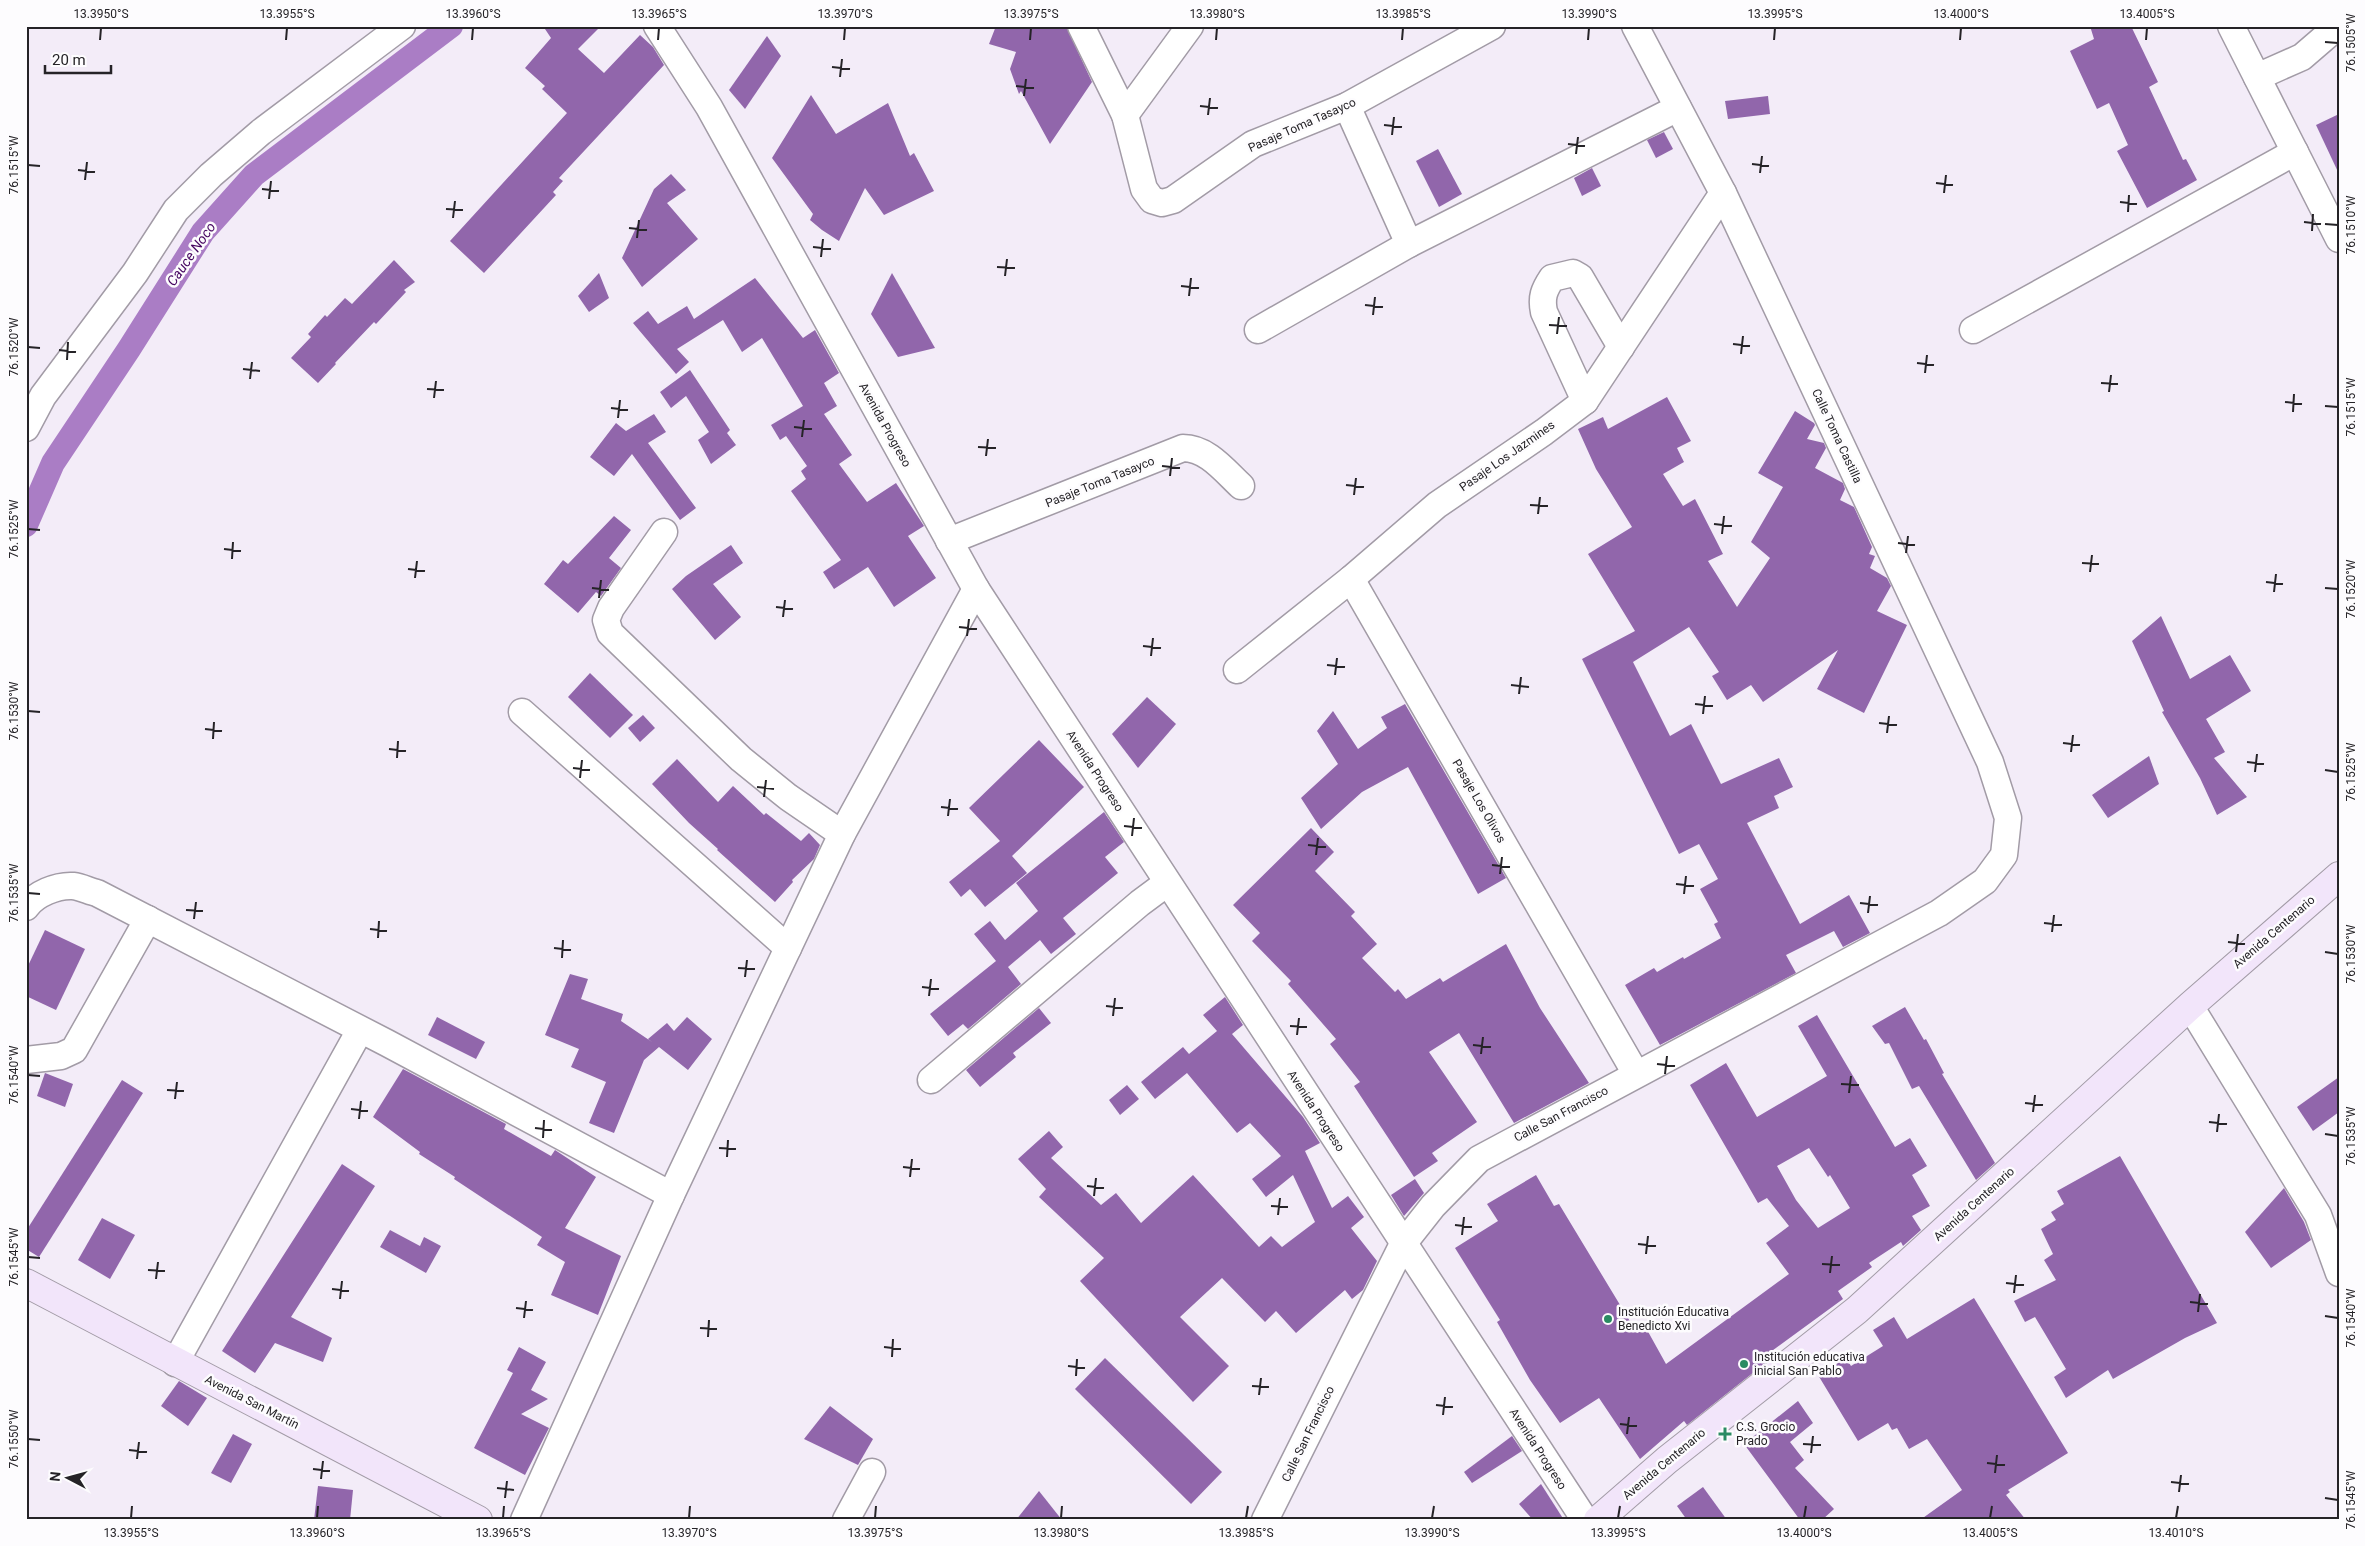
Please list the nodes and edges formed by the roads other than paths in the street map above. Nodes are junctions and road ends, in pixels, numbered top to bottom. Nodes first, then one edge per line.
1 (402, 26) edge
2 (657, 26) edge
3 (1081, 26) edge
4 (1190, 26) edge
5 (1492, 26) edge
6 (1635, 26) edge
7 (2231, 26) edge
8 (2338, 26) edge
9 (2257, 77) junction
10 (1347, 106) junction
11 (1678, 108) junction
12 (1125, 115) junction
13 (2295, 152) junction
14 (1723, 193) junction
15 (2339, 239) edge
16 (1409, 244) junction
17 (1258, 330) dead end
18 (1973, 330) dead end
19 (1621, 347) junction
20 (1585, 401) junction
21 (26, 428) edge
22 (1241, 486) dead end
23 (664, 532) dead end
24 (949, 541) junction
25 (1351, 579) junction
26 (976, 590) junction
27 (1237, 670) dead end
28 (522, 712) dead end
29 (842, 834) junction
30 (2004, 855) joint
31 (2339, 876) edge
32 (1168, 883) junction
33 (26, 907) edge
34 (148, 919) junction
35 (788, 948) junction
36 (2190, 1006) junction
37 (360, 1030) junction
38 (26, 1060) edge
39 (1636, 1074) junction
40 (931, 1080) dead end
41 (670, 1195) junction
42 (1402, 1244) junction
43 (2339, 1273) edge
44 (26, 1283) edge
45 (175, 1363) junction
46 (872, 1472) dead end
47 (478, 1520) edge
48 (524, 1520) edge
49 (846, 1520) edge
50 (1265, 1520) edge
51 (1585, 1520) edge
52 (1598, 1520) edge

1 - 21 street
2 - 24 street, Avenida Progreso
3 - 12 street
4 - 12 street
5 - 10 street, Pasaje Toma Tasayco
6 - 11 street, Calle Toma Castilla
7 - 9 street
8 - 9 street
9 - 13 street
10 - 12 street, Pasaje Toma Tasayco
10 - 16 street
11 - 14 street, Calle Toma Castilla
11 - 16 street
13 - 15 street
13 - 18 street
14 - 19 street, Pasaje Los Jazmines
14 - 30 street, Calle Toma Castilla
16 - 17 street
19 - 20 street, Pasaje Los Jazmines
19 - 20 street
20 - 25 street, Pasaje Los Jazmines
22 - 24 street, Pasaje Toma Tasayco
23 - 29 street
24 - 26 street, Avenida Progreso
25 - 27 street, Pasaje Los Jazmines
25 - 39 street, Pasaje Los Olivos
26 - 29 street
26 - 32 street, Avenida Progreso
28 - 35 street
29 - 35 street
30 - 39 street, Calle San Francisco
31 - 36 main road, Avenida Centenario
32 - 40 street
32 - 42 street, Avenida Progreso
33 - 34 street
34 - 37 street
34 - 38 street
35 - 41 street
36 - 43 street
36 - 52 main road, Avenida Centenario
37 - 41 street
37 - 45 street
39 - 42 street, Calle San Francisco
41 - 48 street
42 - 50 street, Calle San Francisco
42 - 51 street, Avenida Progreso
44 - 45 main road, Avenida San Martín
45 - 47 main road, Avenida San Martín
46 - 49 street

